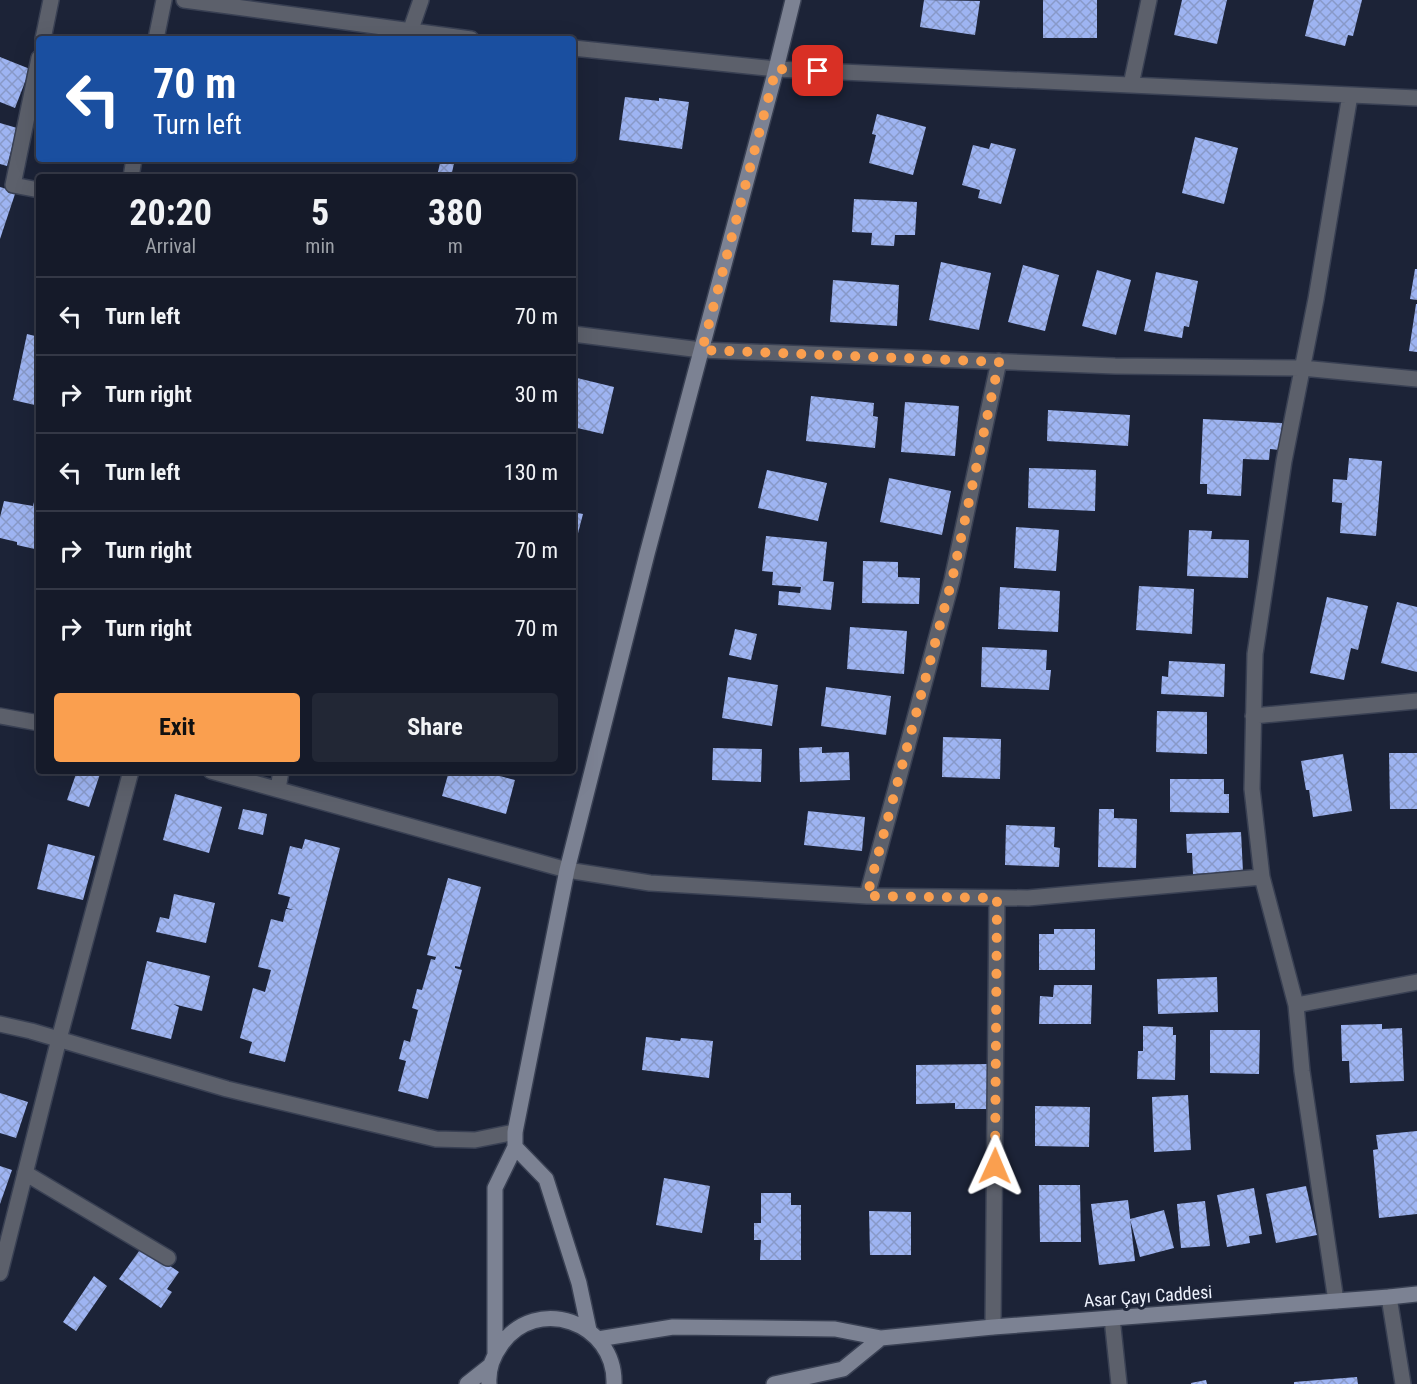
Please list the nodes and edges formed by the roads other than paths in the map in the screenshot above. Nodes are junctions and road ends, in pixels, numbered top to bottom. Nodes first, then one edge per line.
1 (51, 0) edge
2 (164, 0) edge
3 (184, 0) edge
4 (421, 0) edge
5 (793, 0) edge
6 (1149, 0) edge
7 (410, 32) junction
8 (44, 36) edge
9 (157, 36) edge
10 (445, 36) edge
11 (576, 48) edge
12 (776, 69) junction
13 (36, 73) edge
14 (1131, 85) junction
15 (1350, 95) junction
16 (1417, 98) edge
17 (36, 189) edge
18 (576, 333) edge
19 (702, 350) junction
20 (999, 362) junction
21 (1302, 369) junction
22 (1417, 379) edge
23 (1417, 701) edge
24 (0, 716) edge
25 (1253, 716) junction
26 (36, 722) edge
27 (130, 774) edge
28 (222, 774) edge
29 (280, 774) edge
30 (278, 789) junction
31 (567, 870) junction
32 (1262, 877) junction
33 (867, 896) junction
34 (997, 898) junction
35 (1417, 982) edge
36 (1296, 1005) junction
37 (0, 1024) edge
38 (59, 1039) junction
39 (515, 1140) junction
40 (25, 1173) junction
41 (168, 1258) dead end
42 (0, 1272) edge
43 (1417, 1294) edge
44 (1389, 1298) junction
45 (1336, 1301) junction
46 (1112, 1318) junction
47 (993, 1326) junction
48 (593, 1335) junction
49 (881, 1338) junction
50 (493, 1359) junction
51 (467, 1384) edge
52 (489, 1384) edge
53 (614, 1384) edge
54 (774, 1384) edge
55 (1119, 1384) edge
56 (1403, 1384) edge

1 - 8 street
2 - 9 street
3 - 7 street
4 - 7 street
5 - 12 street
6 - 14 street
7 - 10 street
11 - 12 street
12 - 14 street
12 - 19 street
13 - 17 street
14 - 15 street
15 - 16 street
15 - 21 street
18 - 19 street
19 - 20 street
19 - 31 street
20 - 21 street
20 - 33 street
21 - 22 street
21 - 25 street
23 - 25 street
24 - 26 street
25 - 32 street
27 - 38 street
28 - 30 street
29 - 30 street
30 - 31 street
31 - 33 street
31 - 39 street
32 - 34 street
32 - 36 street
33 - 34 street
34 - 47 street
35 - 36 street
36 - 45 street
37 - 38 street
38 - 39 street
38 - 40 street
39 - 48 street
39 - 50 street
40 - 41 street
40 - 42 street
43 - 44 street, Asar Çayı Caddesi
44 - 45 street, Asar Çayı Caddesi
44 - 56 street
45 - 46 street, Asar Çayı Caddesi
46 - 47 street, Asar Çayı Caddesi
46 - 55 street
47 - 49 street, Asar Çayı Caddesi
48 - 49 street, Asar Çayı Caddesi
48 - 50 street
48 - 53 street
49 - 54 street
50 - 51 street
50 - 52 street

